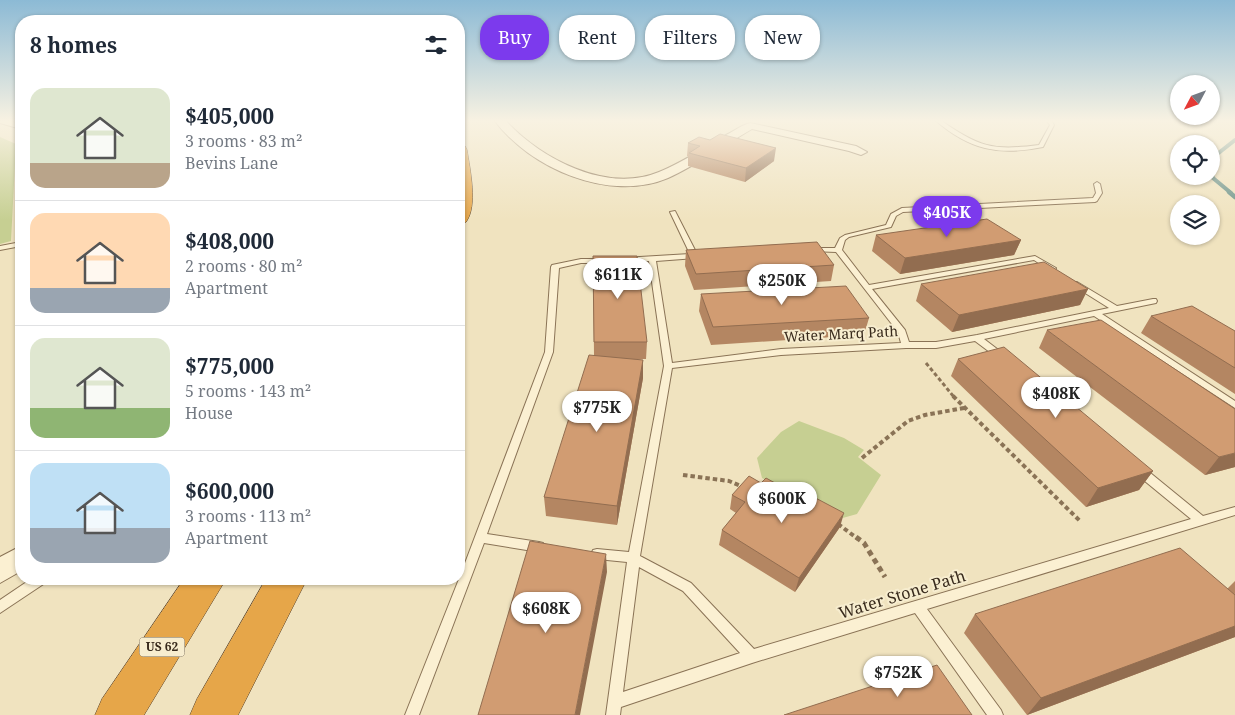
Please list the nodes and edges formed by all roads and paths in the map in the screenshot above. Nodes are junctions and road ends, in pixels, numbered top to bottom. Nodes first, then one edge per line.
1 (538, 153) edge
2 (702, 153) edge
3 (1097, 184) dead end
4 (673, 212) dead end
5 (15, 245) edge
6 (0, 248) edge
7 (798, 250) edge
8 (838, 250) junction
9 (694, 256) junction
10 (703, 256) edge
11 (652, 259) junction
12 (1059, 273) edge
13 (1067, 278) edge
14 (868, 287) junction
15 (1153, 301) dead end
16 (1115, 308) junction
17 (1095, 313) junction
18 (977, 338) junction
19 (906, 345) junction
20 (926, 363) dead end
21 (1010, 364) edge
22 (668, 366) junction
23 (1235, 404) edge
24 (964, 408) junction
25 (862, 458) dead end
26 (1128, 461) edge
27 (683, 475) dead end
28 (747, 490) edge
29 (1235, 511) edge
30 (1200, 521) junction
31 (1081, 522) dead end
32 (836, 523) edge
33 (480, 538) junction
34 (551, 548) edge
35 (588, 553) edge
36 (634, 558) junction
37 (15, 561) edge
38 (0, 572) edge
39 (465, 577) edge
40 (885, 577) dead end
41 (32, 585) edge
42 (202, 585) edge
43 (284, 585) edge
44 (462, 585) edge
45 (0, 607) edge
46 (918, 607) junction
47 (752, 656) junction
48 (614, 708) edge
49 (118, 715) edge
50 (213, 715) edge
51 (412, 715) edge
52 (996, 715) edge

1 - 2 street
3 - 8 lane
4 - 9 lane
5 - 6 lane
7 - 8 lane
8 - 14 lane, Water Marq Path
9 - 10 lane
9 - 11 lane
11 - 22 lane
11 - 33 lane
12 - 14 lane
13 - 16 lane
14 - 19 lane, Water Marq Path
15 - 16 lane
16 - 17 lane
17 - 18 lane
17 - 23 lane
18 - 19 lane
18 - 21 lane
19 - 22 lane, Water Marq Path
20 - 24 path
22 - 36 lane
24 - 25 path
24 - 31 path
26 - 30 lane
27 - 28 path
29 - 30 lane, Water Stone Path
30 - 46 lane, Water Stone Path
32 - 40 path
33 - 34 lane
33 - 39 lane
35 - 36 lane
36 - 47 lane
36 - 48 lane
37 - 38 street
41 - 45 lane
42 - 49 highway, US 62
43 - 50 highway
44 - 51 lane
46 - 47 lane, Water Stone Path
46 - 52 lane
47 - 48 lane, Water Stone Path

